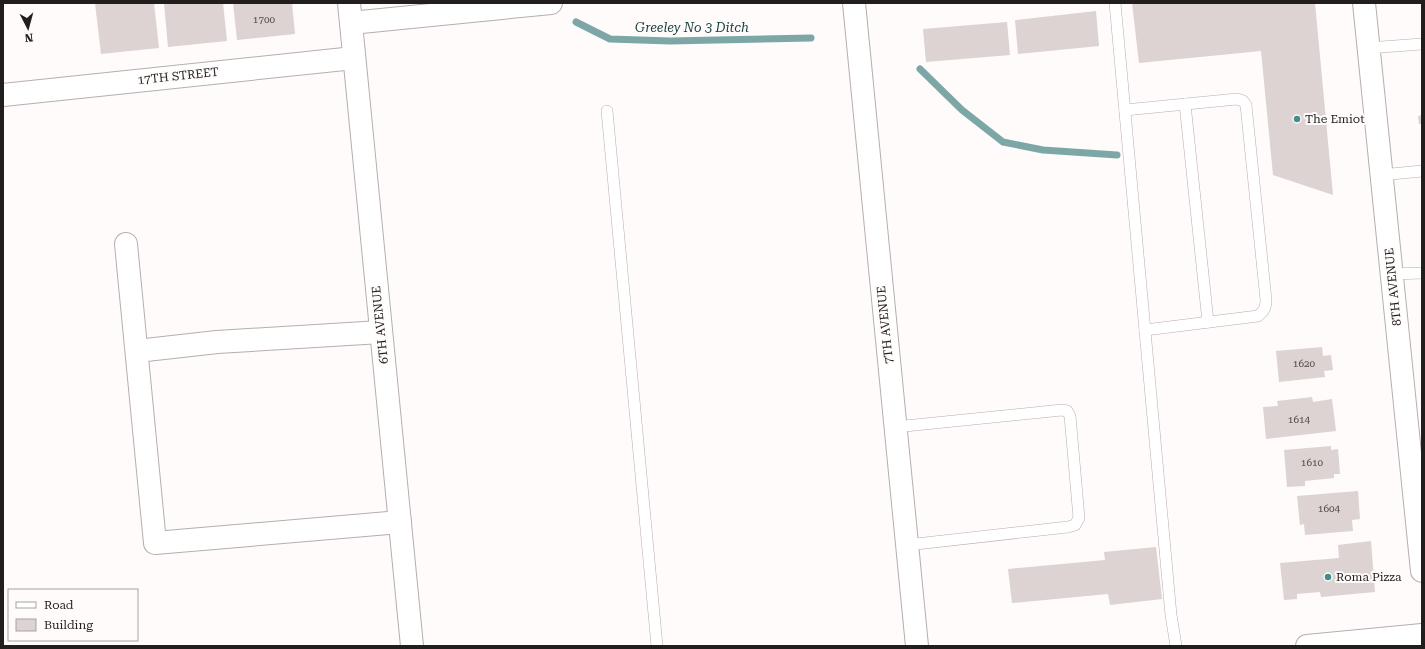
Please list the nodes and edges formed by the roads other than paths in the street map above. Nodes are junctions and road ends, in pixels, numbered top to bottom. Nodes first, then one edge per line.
1 (551, 3) edge
2 (854, 3) edge
3 (1115, 3) edge
4 (1364, 3) edge
5 (350, 13) edge
6 (1422, 44) edge
7 (1368, 48) junction
8 (354, 58) junction
9 (3, 95) edge
10 (1185, 104) junction
11 (1125, 110) junction
12 (607, 111) dead end
13 (1422, 171) edge
14 (1381, 175) junction
15 (126, 244) dead end
16 (1422, 273) edge
17 (1392, 274) junction
18 (1208, 322) junction
19 (1145, 330) junction
20 (381, 332) junction
21 (137, 351) junction
22 (895, 428) junction
23 (400, 522) junction
24 (1420, 533) edge
25 (907, 545) junction
26 (1422, 571) edge
27 (1422, 635) edge
28 (412, 646) edge
29 (657, 646) edge
30 (917, 646) edge
31 (1176, 646) edge
32 (1307, 646) edge

1 - 5 street
2 - 22 street, 7TH AVENUE
3 - 11 lane
4 - 7 street, 8TH AVENUE
5 - 8 street, 6TH AVENUE
6 - 7 lane
7 - 14 street, 8TH AVENUE
8 - 9 street, 17TH STREET
8 - 20 street, 6TH AVENUE
10 - 11 lane
10 - 18 lane
10 - 18 lane
11 - 19 lane
12 - 29 lane
13 - 14 lane
14 - 17 street, 8TH AVENUE
15 - 21 street
16 - 17 lane
17 - 24 street, 8TH AVENUE
18 - 19 lane
19 - 31 lane
20 - 21 street
20 - 23 street, 6TH AVENUE
21 - 23 street
22 - 25 street, 7TH AVENUE
22 - 25 lane
23 - 28 street, 6TH AVENUE
24 - 26 street, 8TH AVENUE
25 - 30 street, 7TH AVENUE
27 - 32 street

